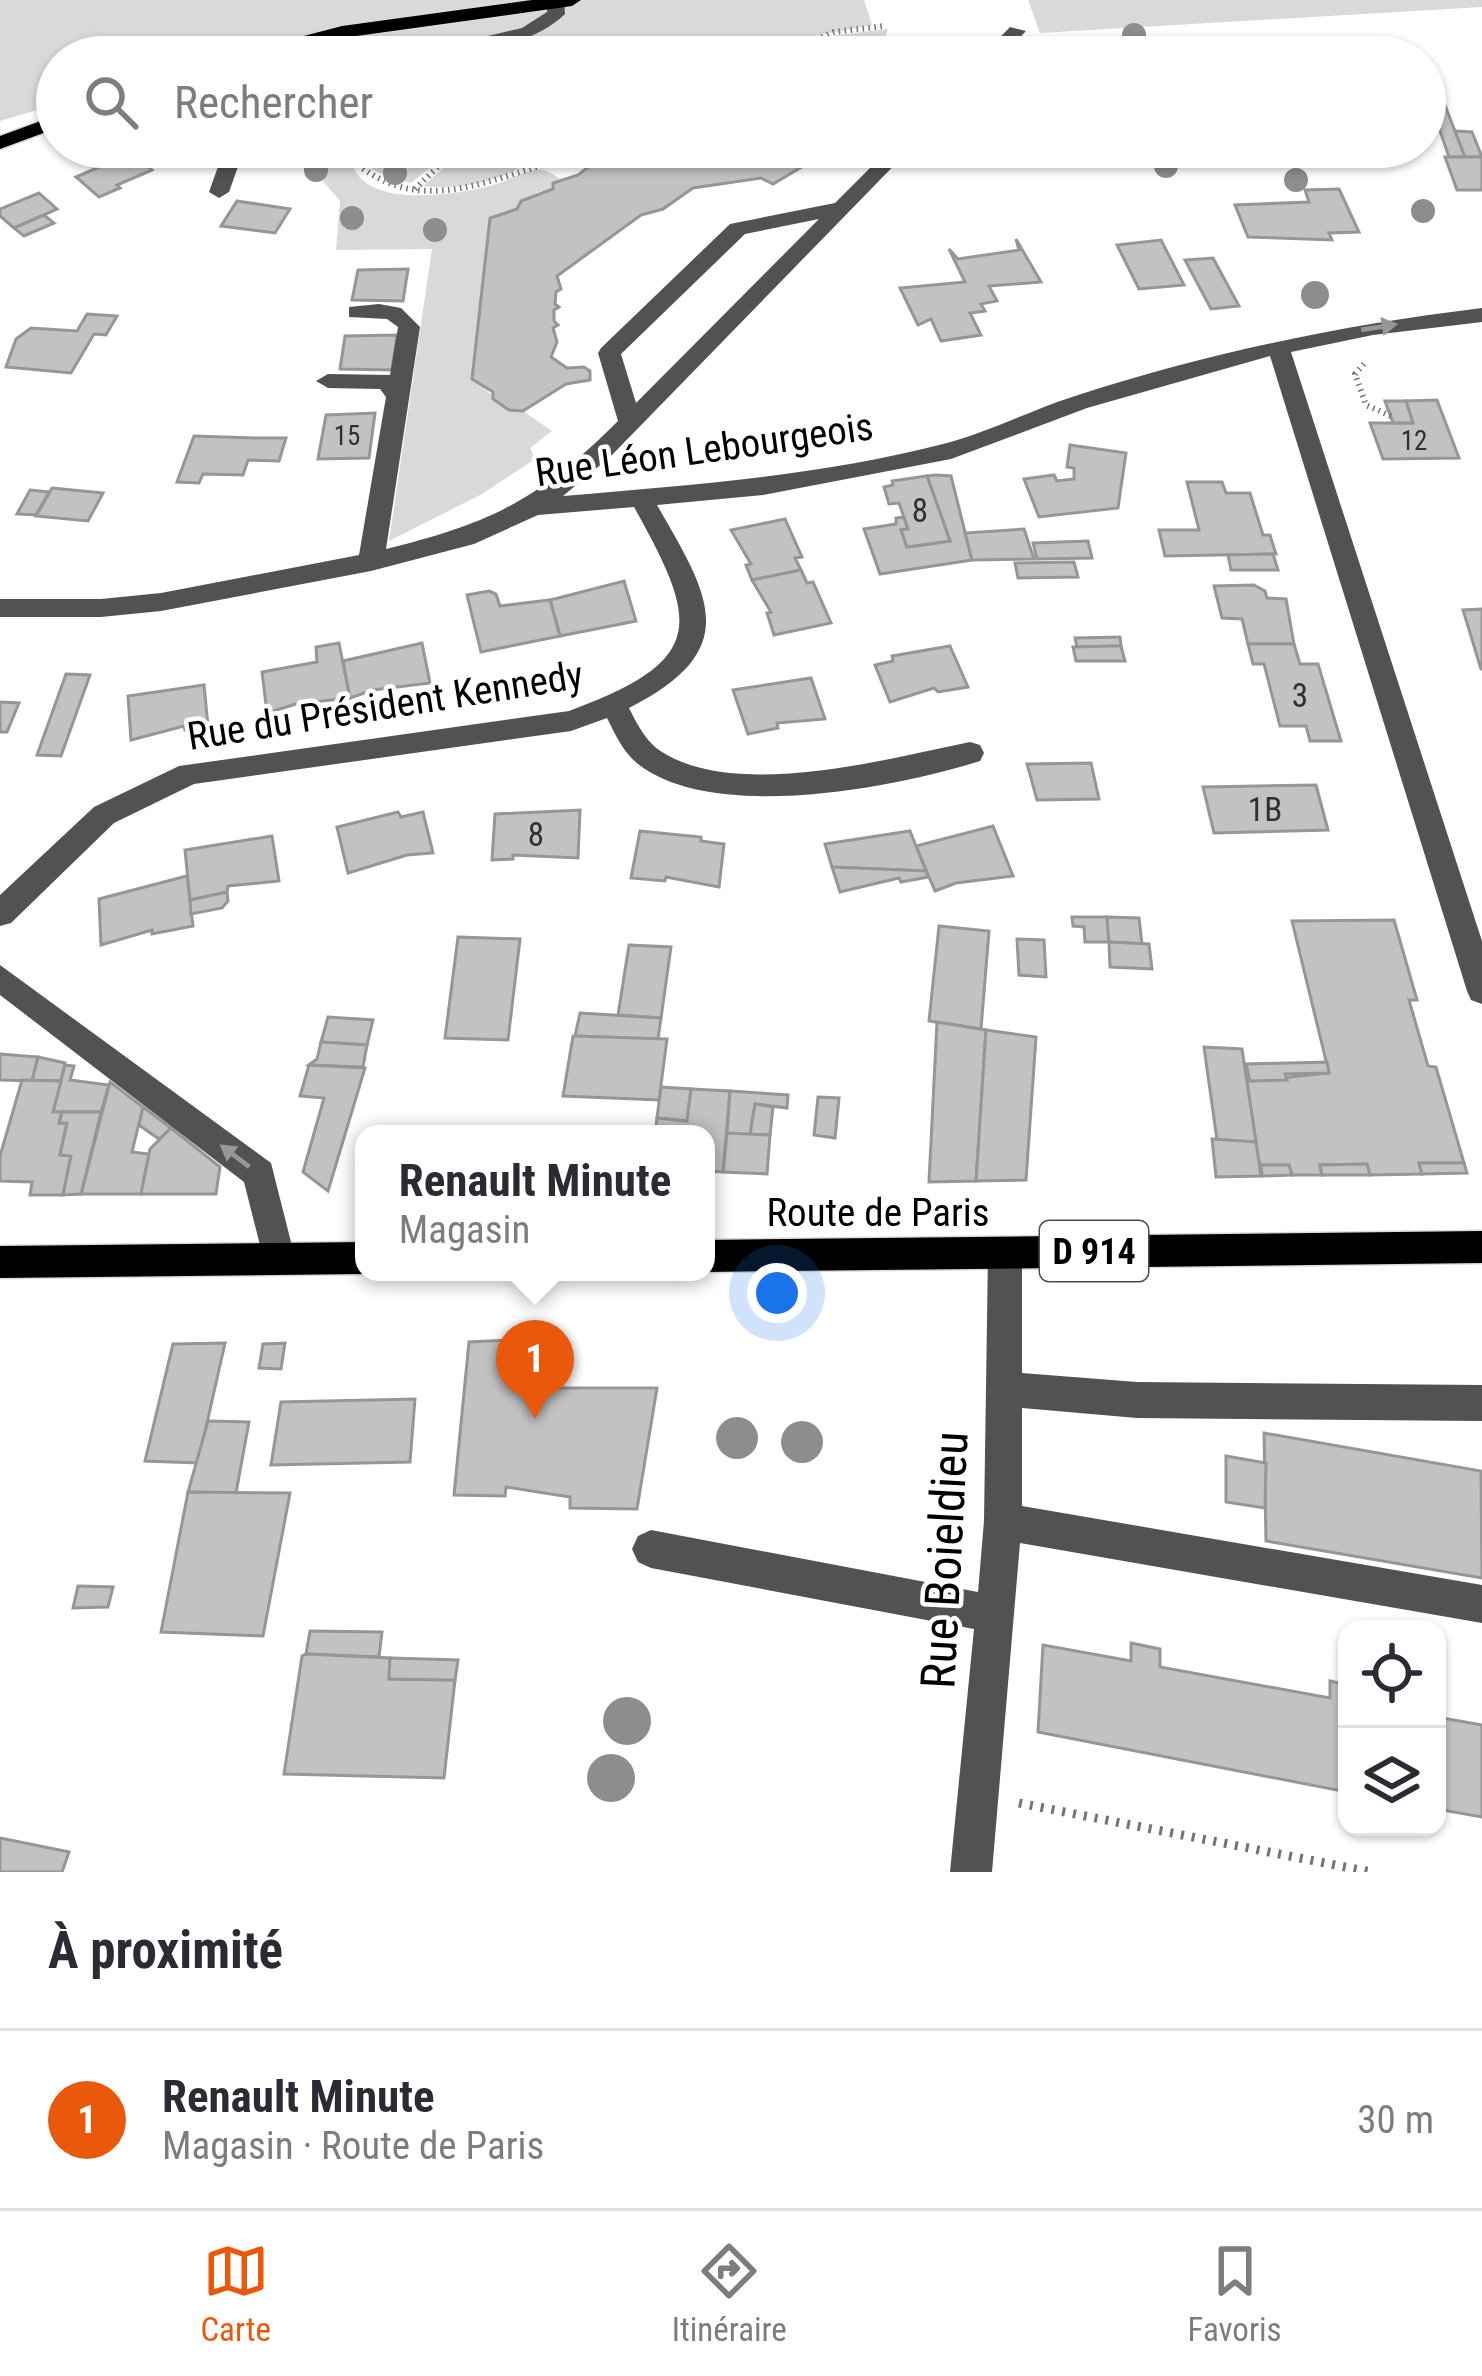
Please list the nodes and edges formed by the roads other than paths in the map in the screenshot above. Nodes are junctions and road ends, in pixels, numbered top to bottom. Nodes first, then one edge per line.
1 (564, 1) edge
2 (1017, 31) dead end
3 (325, 36) edge
4 (509, 36) edge
5 (1012, 36) edge
6 (36, 130) edge
7 (0, 143) edge
8 (228, 168) edge
9 (881, 168) edge
10 (219, 192) dead end
11 (841, 208) junction
12 (357, 312) dead end
13 (1482, 315) edge
14 (1279, 349) junction
15 (328, 381) dead end
16 (398, 397) junction
17 (630, 422) junction
18 (643, 501) junction
19 (534, 507) junction
20 (371, 562) junction
21 (0, 608) edge
22 (615, 706) junction
23 (970, 753) dead end
24 (0, 914) edge
25 (0, 978) edge
26 (1482, 991) edge
27 (1482, 1247) edge
28 (1005, 1253) junction
29 (715, 1256) edge
30 (278, 1258) junction
31 (355, 1258) edge
32 (0, 1262) edge
33 (1004, 1389) junction
34 (1482, 1403) edge
35 (1003, 1522) junction
36 (651, 1549) dead end
37 (1482, 1604) edge
38 (995, 1614) junction
39 (971, 1872) edge

1 - 3 main road
1 - 4 street
2 - 5 street
6 - 7 main road
8 - 10 street
9 - 11 street
11 - 17 street
11 - 17 street
12 - 16 street
14 -> 13 street, Rue Léon Lebourgeois
14 - 18 street, Rue Léon Lebourgeois
14 - 26 street
15 - 16 street
16 - 20 street
17 - 19 street
18 - 19 street, Rue Léon Lebourgeois
18 - 22 street, Rue du Président Kennedy
19 - 20 street, Rue Léon Lebourgeois
20 - 21 street, Rue Léon Lebourgeois
22 - 23 street, Rue du Président Kennedy
22 - 24 street, Rue du Président Kennedy
30 -> 25 street
27 - 28 main road, Route de Paris / D 914
28 - 29 main road, Route de Paris / D 914
28 - 33 street, Rue Boieldieu
30 - 31 main road
30 - 32 main road
33 - 34 street
33 - 35 street, Rue Boieldieu
35 - 37 street
35 - 38 street, Rue Boieldieu
36 - 38 street
38 - 39 street, Rue Boieldieu

